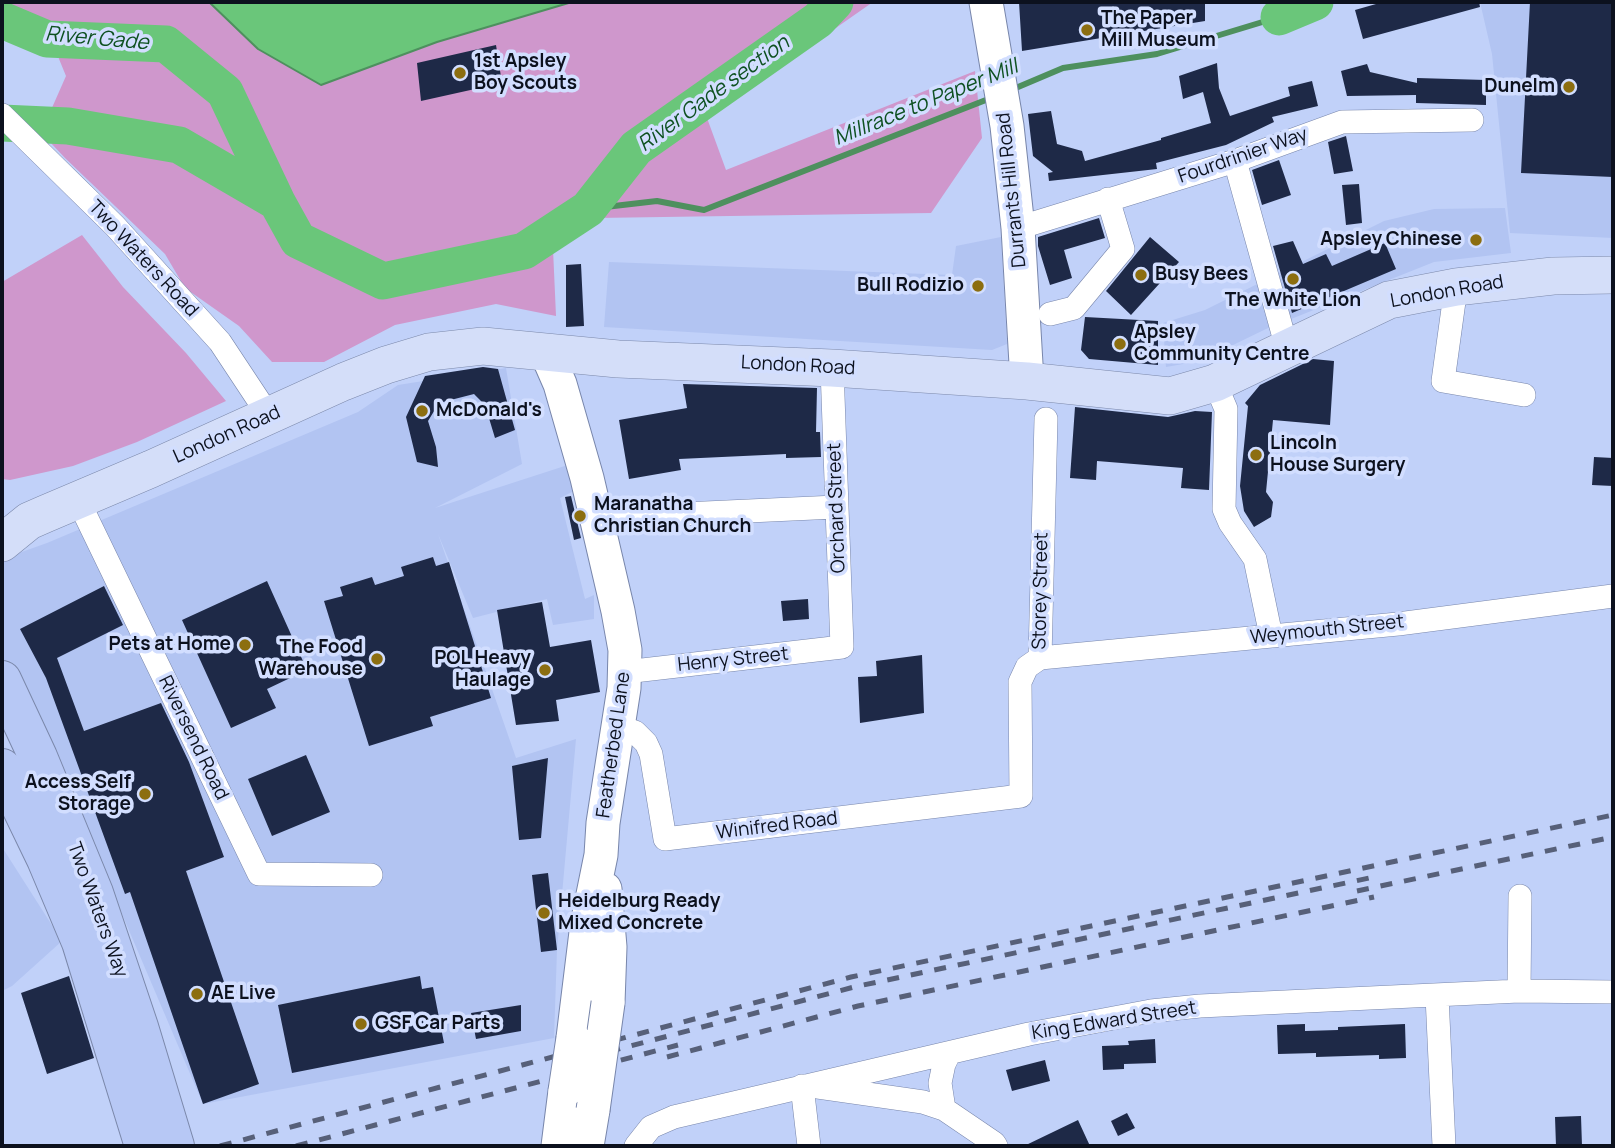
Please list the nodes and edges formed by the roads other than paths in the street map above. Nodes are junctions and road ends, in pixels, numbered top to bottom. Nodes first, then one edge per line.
1 (986, 2) edge
2 (1472, 120) dead end
3 (9, 123) edge
4 (1235, 161) junction
5 (1108, 199) junction
6 (1018, 228) junction
7 (1613, 275) edge
8 (1456, 287) junction
9 (1050, 314) dead end
10 (1287, 348) junction
11 (547, 352) junction
12 (832, 368) junction
13 (1027, 381) junction
14 (1215, 383) junction
15 (1524, 396) dead end
16 (269, 416) junction
17 (1046, 419) dead end
18 (78, 500) junction
19 (836, 507) junction
20 (596, 518) junction
21 (16, 523) edge
22 (2, 567) edge
23 (1613, 596) edge
24 (1271, 636) junction
25 (842, 648) joint
26 (1040, 658) junction
27 (625, 672) junction
28 (2, 680) edge
29 (618, 726) junction
30 (2, 768) edge
31 (1021, 796) joint
32 (601, 855) junction
33 (371, 875) dead end
34 (1520, 895) dead end
35 (1519, 991) junction
36 (1613, 992) edge
37 (1437, 996) junction
38 (949, 1054) junction
39 (805, 1085) junction
40 (944, 1109) junction
41 (156, 1136) edge
42 (558, 1146) edge
43 (587, 1146) edge
44 (636, 1146) edge
45 (810, 1146) edge
46 (996, 1146) edge
47 (1444, 1146) edge

1 - 6 street, Durrants Hill Road
2 - 4 street, Fourdrinier Way
3 - 16 street, Two Waters Road
4 - 5 street, Fourdrinier Way
4 - 10 street
5 - 6 street, Fourdrinier Way
5 - 9 street
6 - 13 street, Durrants Hill Road
7 - 8 main road, London Road
8 - 10 main road, London Road
8 - 15 street
10 - 14 main road, London Road
11 - 12 main road, London Road
11 - 16 main road, London Road
11 - 20 street, Featherbed Lane
12 - 13 main road, London Road
12 - 19 street, Orchard Street
13 - 14 main road, London Road
14 - 24 street
16 - 18 main road, London Road
17 - 26 street, Storey Street
18 - 21 main road, London Road
18 - 33 street, Riversend Road
19 - 20 street
19 - 25 street, Orchard Street
20 - 27 street, Featherbed Lane
21 - 22 main road
23 - 24 street, Weymouth Street
24 - 26 street, Weymouth Street
25 - 27 street, Henry Street
26 - 31 street, Storey Street
27 - 29 street, Featherbed Lane
28 - 41 highway, Two Waters Way
29 - 31 street, Winifred Road
29 - 32 street, Featherbed Lane
30 - 41 highway, Two Waters Way
32 - 42 street, Featherbed Lane, bridge
32 - 43 street, Featherbed Lane, bridge
34 - 35 street
35 - 36 street, King Edward Street
35 - 37 street, King Edward Street
37 - 38 street, King Edward Street
37 - 47 street
38 - 39 street, King Edward Street
38 - 40 street
39 - 40 street
39 - 44 street, King Edward Street
39 - 45 street
40 - 46 street

